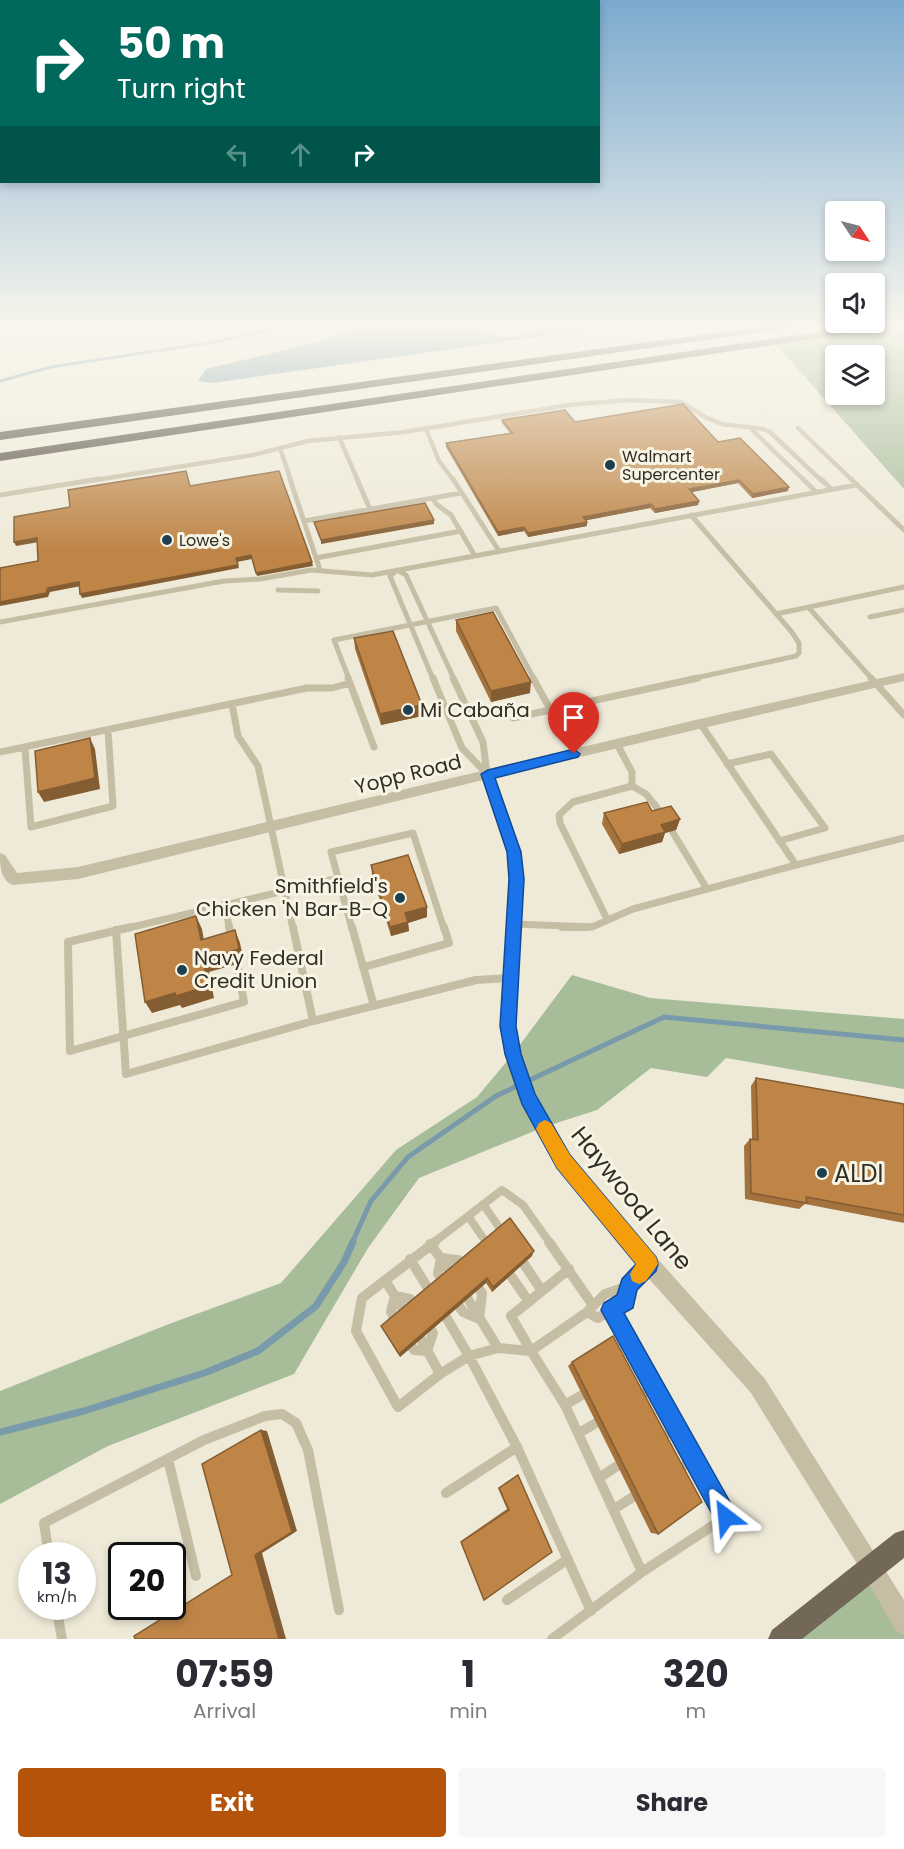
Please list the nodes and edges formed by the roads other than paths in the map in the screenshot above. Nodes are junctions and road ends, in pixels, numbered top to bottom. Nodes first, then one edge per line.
1 (260, 399) edge
2 (383, 399) edge
3 (749, 427) junction
4 (798, 428) dead end
5 (426, 429) junction
6 (0, 436) edge
7 (339, 438) junction
8 (280, 448) junction
9 (0, 457) edge
10 (856, 485) junction
11 (831, 489) junction
12 (816, 492) junction
13 (461, 493) junction
14 (0, 495) edge
15 (433, 498) junction
16 (370, 509) junction
17 (691, 515) junction
18 (304, 521) junction
19 (904, 530) edge
20 (461, 531) junction
21 (499, 551) junction
22 (475, 556) junction
23 (316, 558) junction
24 (320, 570) junction
25 (397, 570) junction
26 (904, 587) edge
27 (278, 590) dead end
28 (318, 591) dead end
29 (809, 608) junction
30 (904, 610) edge
31 (776, 614) junction
32 (870, 617) dead end
33 (0, 622) edge
34 (428, 622) junction
35 (411, 625) junction
36 (904, 677) edge
37 (350, 683) junction
38 (876, 683) junction
39 (232, 704) junction
40 (550, 709) junction
41 (904, 714) edge
42 (513, 718) dead end
43 (700, 723) junction
44 (108, 730) junction
45 (616, 744) junction
46 (374, 747) dead end
47 (25, 748) junction
48 (0, 752) edge
49 (727, 764) junction
50 (488, 774) junction
51 (632, 786) junction
52 (665, 817) edge
53 (272, 826) junction
54 (672, 831) edge
55 (904, 838) edge
56 (779, 841) junction
57 (0, 859) edge
58 (796, 865) junction
59 (339, 878) junction
60 (285, 889) junction
61 (707, 889) junction
62 (224, 904) junction
63 (607, 919) junction
64 (514, 924) junction
65 (116, 930) junction
66 (233, 944) edge
67 (237, 964) edge
68 (364, 967) junction
69 (510, 978) junction
70 (374, 1006) junction
71 (313, 1021) junction
72 (123, 1038) junction
73 (483, 1204) junction
74 (468, 1216) junction
75 (501, 1230) edge
76 (486, 1242) edge
77 (430, 1244) junction
78 (441, 1258) junction
79 (410, 1259) junction
80 (460, 1264) edge
81 (524, 1264) edge
82 (649, 1264) junction
83 (569, 1269) junction
84 (451, 1272) edge
85 (510, 1275) edge
86 (386, 1280) junction
87 (442, 1280) edge
88 (628, 1286) junction
89 (479, 1289) edge
90 (429, 1290) edge
91 (542, 1291) junction
92 (395, 1296) junction
93 (468, 1299) edge
94 (529, 1302) junction
95 (413, 1304) edge
96 (459, 1306) edge
97 (590, 1308) junction
98 (611, 1310) junction
99 (404, 1311) edge
100 (446, 1317) edge
101 (395, 1319) edge
102 (480, 1319) junction
103 (431, 1330) edge
104 (421, 1339) edge
105 (412, 1347) edge
106 (498, 1348) junction
107 (427, 1351) junction
108 (531, 1351) junction
109 (469, 1356) junction
110 (440, 1374) junction
111 (654, 1387) junction
112 (582, 1395) edge
113 (638, 1398) edge
114 (565, 1405) junction
115 (596, 1423) edge
116 (676, 1428) junction
117 (579, 1433) junction
118 (660, 1438) edge
119 (517, 1448) junction
120 (168, 1459) junction
121 (694, 1460) junction
122 (617, 1466) edge
123 (677, 1470) edge
124 (599, 1478) junction
125 (446, 1493) dead end
126 (633, 1497) edge
127 (614, 1509) junction
128 (47, 1542) edge
129 (904, 1542) edge
130 (567, 1559) junction
131 (872, 1566) junction
132 (642, 1572) junction
133 (196, 1576) dead end
134 (507, 1600) dead end
135 (339, 1610) dead end
136 (591, 1611) junction
137 (59, 1620) edge
138 (904, 1623) edge
139 (62, 1639) edge
140 (552, 1639) edge
141 (781, 1639) edge

1 - 6 highway
2 - 9 highway
3 - 5 lane
3 - 11 lane
3 - 12 lane
4 - 10 lane
5 - 7 lane
5 - 13 lane
7 - 8 lane
7 - 16 lane
8 - 14 lane
8 - 18 lane
10 - 11 lane
10 - 19 lane
11 - 12 lane
12 - 17 lane
13 - 15 lane
13 - 21 lane
15 - 16 lane
15 - 20 lane
16 - 18 lane
17 - 21 lane
17 - 31 lane
18 - 23 lane
20 - 22 lane
20 - 23 lane
21 - 22 lane
22 - 25 lane
23 - 24 lane
24 - 25 lane
24 - 33 lane
25 - 34 lane
25 - 35 lane
26 - 29 lane
27 - 28 lane
29 - 31 lane
29 - 38 lane
30 - 32 lane
31 - 40 lane
34 - 35 lane
34 - 40 lane
34 - 50 lane
35 - 37 lane
35 - 50 lane
36 - 38 street, Yopp Road
37 - 39 lane
37 - 46 lane
38 - 41 lane
38 - 43 street, Yopp Road
39 - 44 lane
39 - 53 lane
40 - 42 lane
43 - 45 street, Yopp Road
43 - 49 lane
44 - 47 lane
44 - 47 lane
45 - 50 street, Yopp Road
45 - 51 lane
47 - 48 lane
49 - 56 lane
49 - 56 lane
50 - 53 street, Yopp Road
50 - 64 street, Haywood Lane
51 - 52 lane
51 - 63 lane
53 - 57 street, Yopp Road
53 - 60 lane
54 - 61 lane
55 - 58 lane
56 - 58 lane
58 - 61 lane
59 - 60 lane
59 - 68 lane
59 - 68 lane
60 - 62 lane
60 - 71 lane
61 - 63 lane
62 - 65 lane
62 - 66 lane
63 - 64 lane
64 - 69 street, Haywood Lane
65 - 72 lane
65 - 72 lane
67 - 72 lane
68 - 70 lane
69 - 70 lane
69 - 82 street, Haywood Lane
70 - 71 lane
71 - 72 lane
73 - 74 lane
73 - 75 lane
73 - 83 lane
74 - 76 lane
74 - 77 lane
77 - 78 lane
77 - 79 lane
78 - 80 lane
78 - 84 lane
78 - 87 lane
79 - 86 lane
79 - 90 lane
81 - 91 lane
82 - 88 lane
82 - 131 street, Haywood Lane
83 - 91 lane
83 - 97 lane
85 - 94 lane
86 - 92 lane
86 - 110 lane
88 - 97 lane
88 - 98 lane
89 - 102 lane
91 - 94 lane
92 - 95 lane
92 - 99 lane
92 - 101 lane
93 - 102 lane
94 - 108 lane
96 - 102 lane
97 - 98 lane
97 - 108 lane
98 - 111 lane
100 - 109 lane
102 - 106 lane
103 - 107 lane
104 - 107 lane
105 - 107 lane
106 - 108 lane
106 - 109 lane
107 - 110 lane
108 - 114 lane
109 - 110 lane
109 - 119 lane
111 - 113 lane
111 - 116 lane
112 - 114 lane
114 - 117 lane
115 - 117 lane
116 - 118 lane
116 - 121 lane
117 - 124 lane
119 - 125 lane
119 - 130 lane
120 - 128 lane
120 - 133 lane
120 - 135 lane
121 - 123 lane
121 - 132 lane
122 - 124 lane
124 - 127 lane
126 - 127 lane
127 - 132 lane
129 - 131 main road
130 - 134 lane
130 - 136 lane
131 - 138 street, Haywood Lane
131 - 141 main road
132 - 136 lane
136 - 140 lane
137 - 139 lane

